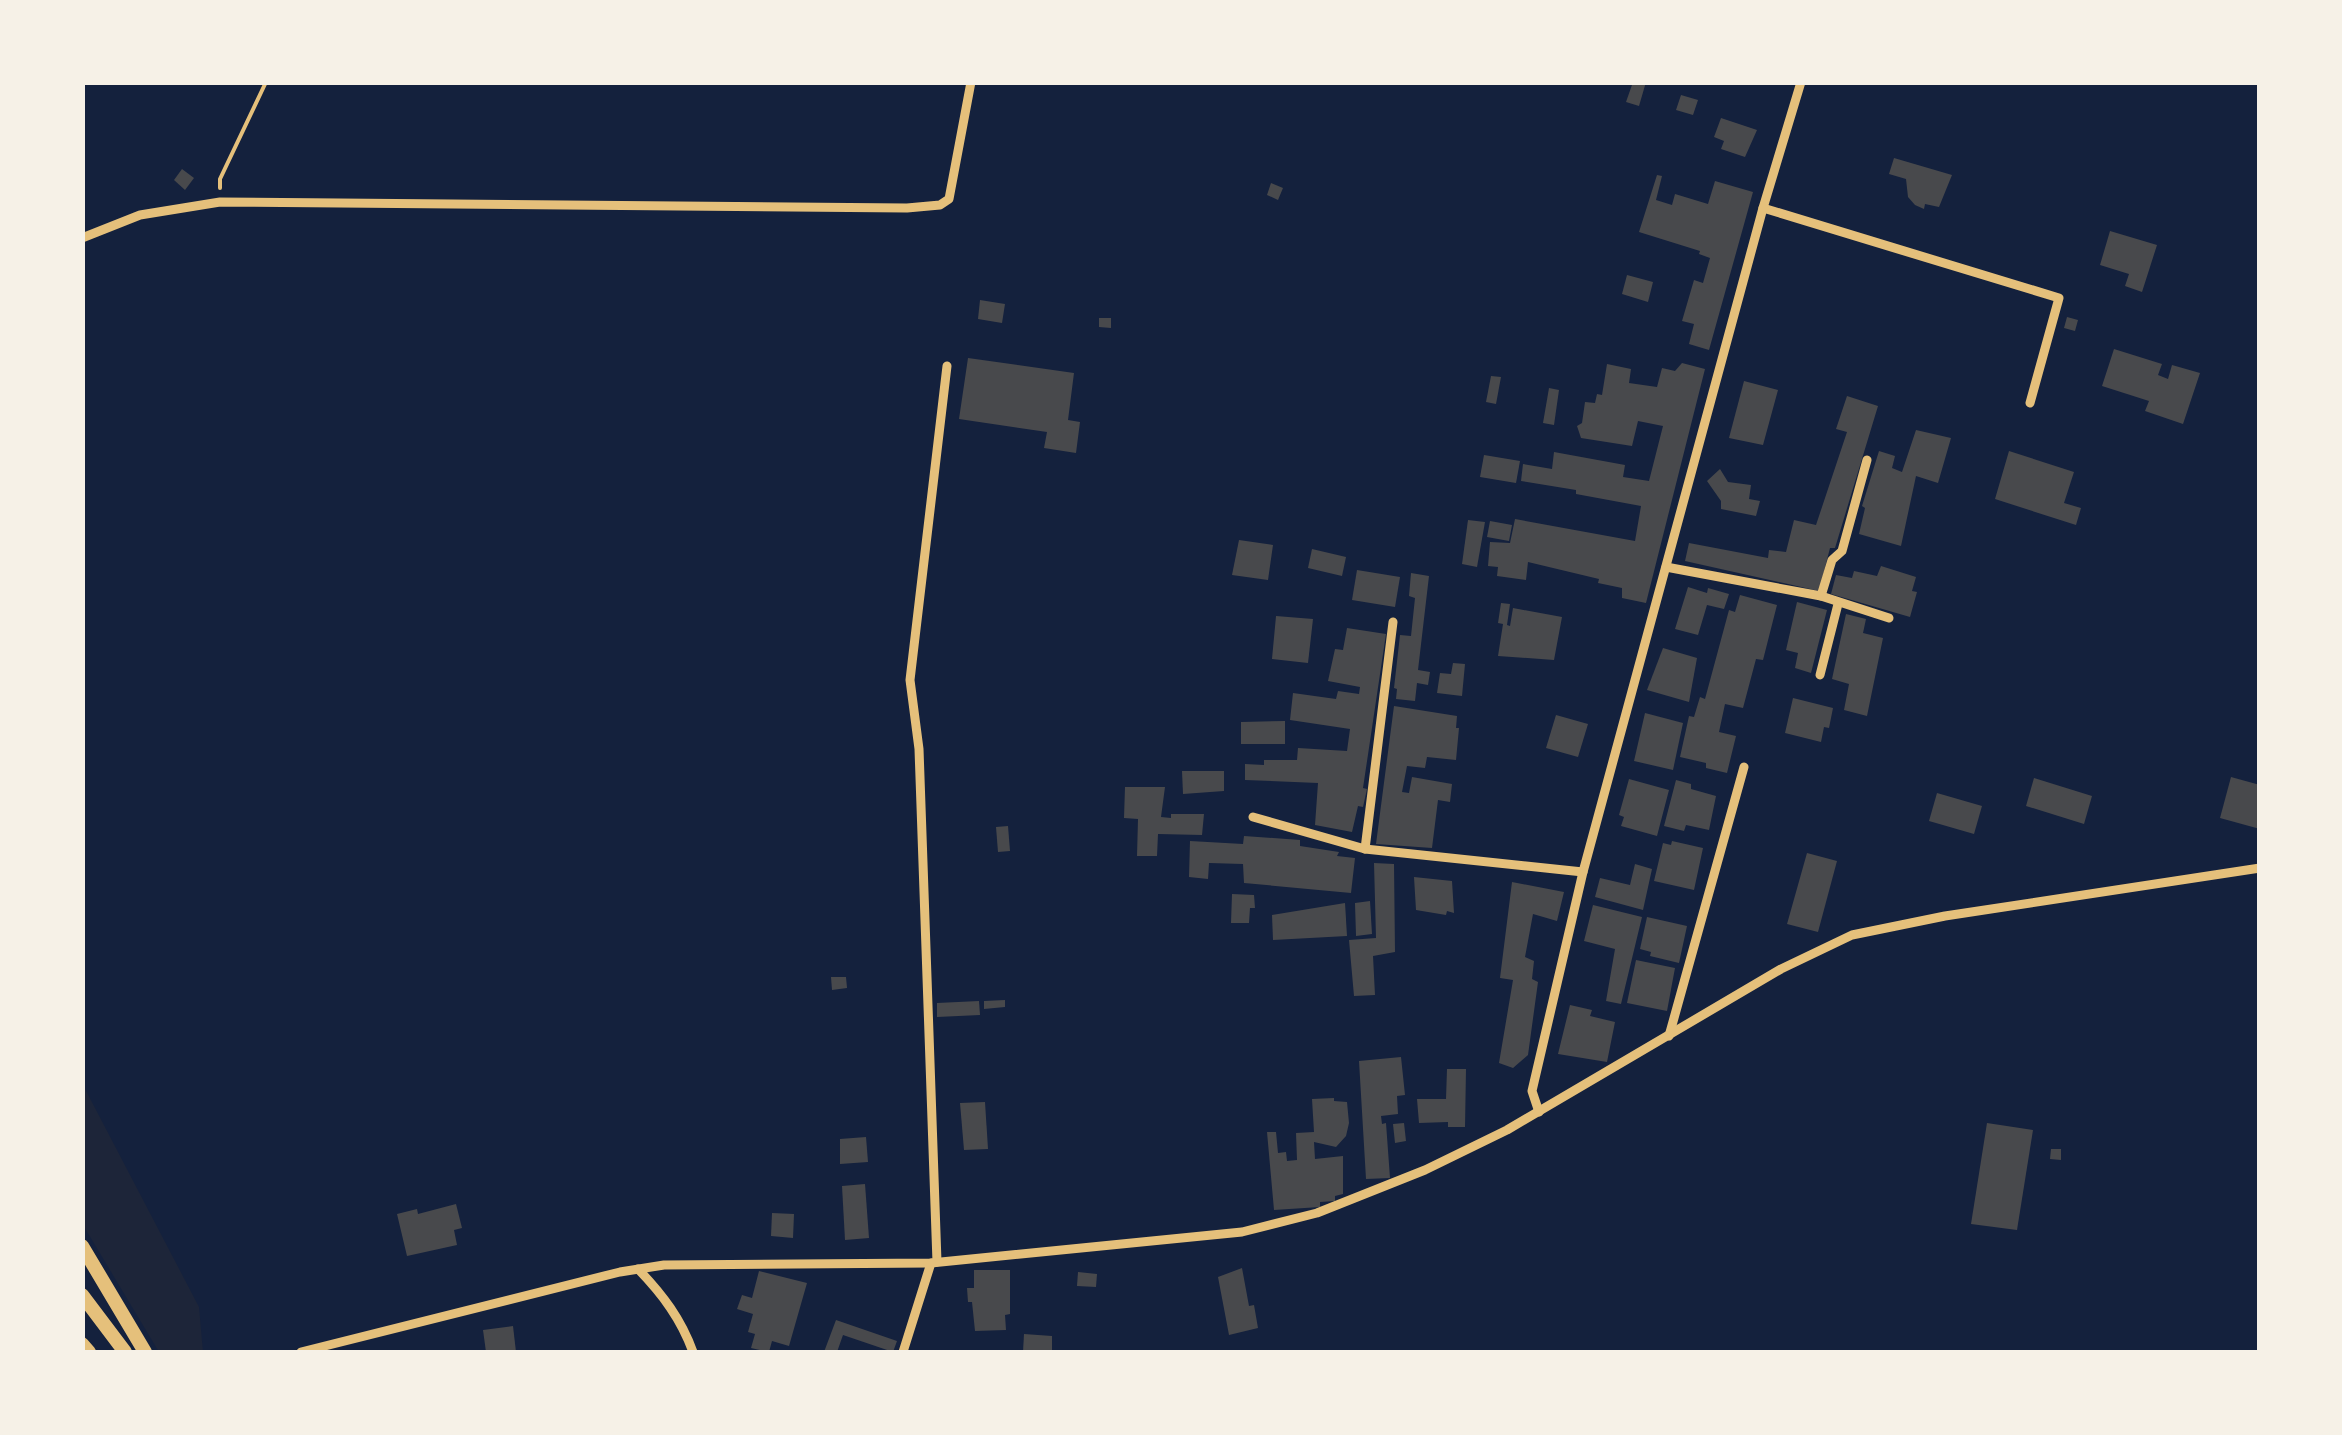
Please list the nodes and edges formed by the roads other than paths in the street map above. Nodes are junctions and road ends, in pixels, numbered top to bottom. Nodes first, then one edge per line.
1 (971, 82) edge
2 (1800, 82) edge
3 (1763, 208) junction
4 (82, 238) edge
5 (946, 366) dead end
6 (2030, 403) dead end
7 (1867, 460) dead end
8 (1666, 567) junction
9 (1821, 596) junction
10 (1838, 604) junction
11 (1889, 618) dead end
12 (1394, 622) dead end
13 (1820, 674) dead end
14 (1744, 768) dead end
15 (1253, 817) dead end
16 (1365, 850) junction
17 (2260, 868) edge
18 (1583, 872) junction
19 (1670, 1036) junction
20 (1539, 1112) junction
21 (82, 1246) edge
22 (934, 1262) junction
23 (638, 1269) junction
24 (82, 1296) edge
25 (82, 1344) edge
26 (88, 1352) edge
27 (125, 1352) edge
28 (145, 1352) edge
29 (302, 1352) edge
30 (693, 1352) edge
31 (903, 1352) edge

1 - 4 street
2 - 3 street
3 - 6 street
3 - 8 street
5 - 22 street
7 - 9 street
8 - 9 street
8 - 18 street
9 - 10 street
10 - 11 street
10 - 13 street
12 - 16 street
14 - 19 street
15 - 16 street
16 - 18 street
17 - 19 street
18 - 20 street
19 - 20 street
20 - 22 street
21 - 28 highway
22 - 23 street
22 - 31 street
23 - 29 street
23 - 30 street
24 - 27 highway
25 - 26 highway

